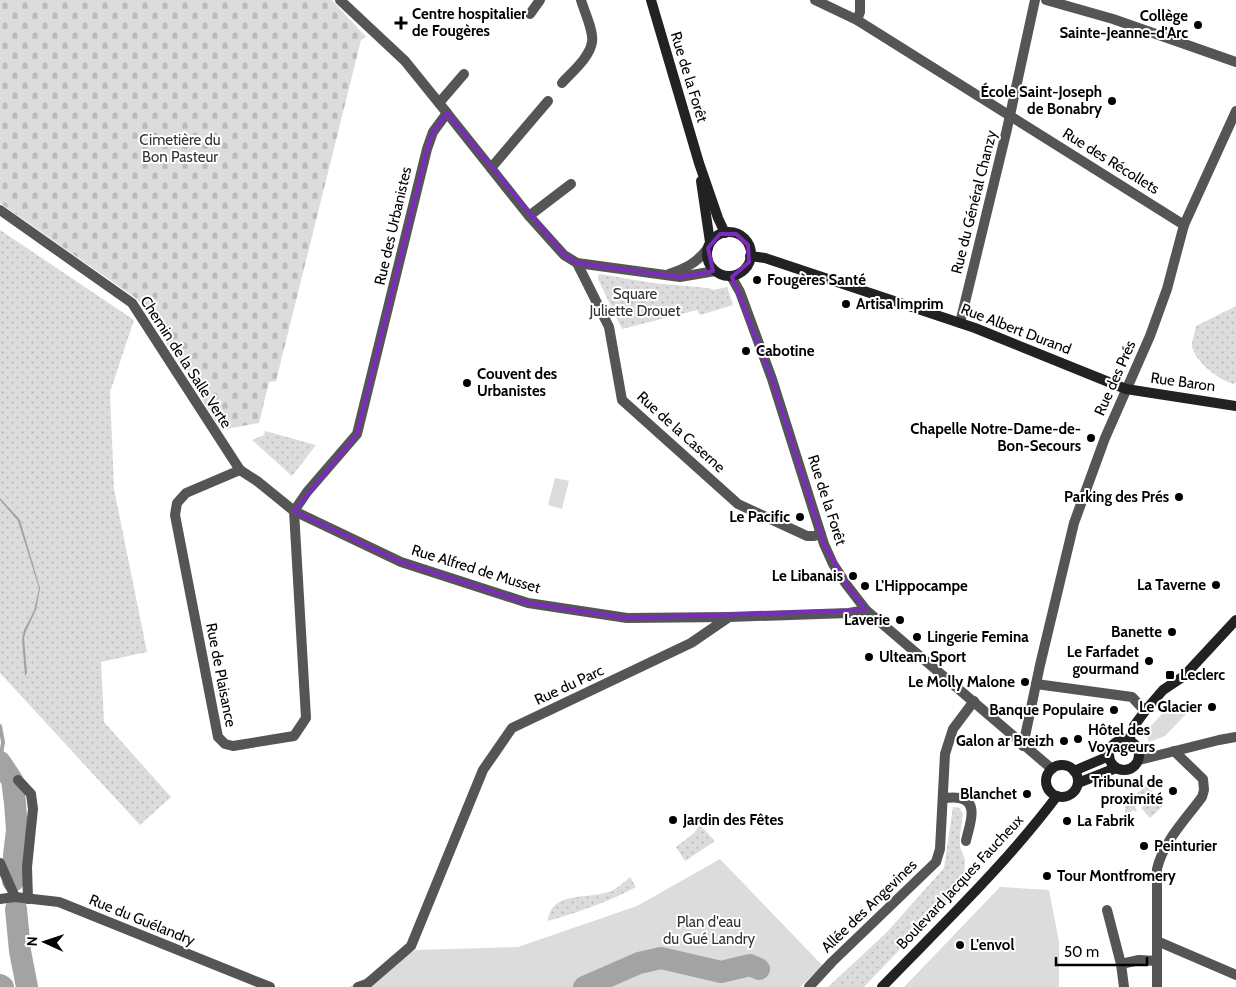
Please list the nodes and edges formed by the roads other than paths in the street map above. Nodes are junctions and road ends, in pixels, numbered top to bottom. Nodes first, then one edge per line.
1 (340, 0) edge
2 (540, 0) edge
3 (581, 0) edge
4 (651, 0) edge
5 (815, 0) edge
6 (860, 0) edge
7 (1035, 0) edge
8 (1046, 0) edge
9 (530, 14) dead end
10 (857, 20) junction
11 (1236, 62) edge
12 (464, 74) dead end
13 (562, 83) dead end
14 (548, 101) dead end
15 (439, 103) junction
16 (447, 113) junction
17 (1235, 114) edge
18 (1010, 115) junction
19 (699, 163) junction
20 (491, 168) junction
21 (571, 184) dead end
22 (0, 210) edge
23 (529, 216) junction
24 (1184, 225) junction
25 (725, 233) junction
26 (709, 245) junction
27 (750, 256) junction
28 (577, 263) junction
29 (714, 271) junction
30 (666, 275) junction
31 (731, 276) junction
32 (960, 323) junction
33 (1126, 389) junction
34 (1236, 406) edge
35 (240, 470) junction
36 (294, 510) junction
37 (821, 534) junction
38 (866, 610) junction
39 (729, 617) junction
40 (1236, 620) edge
41 (1036, 684) junction
42 (974, 701) junction
43 (1145, 711) junction
44 (1236, 737) edge
45 (1129, 740) junction
46 (1023, 746) junction
47 (1174, 750) junction
48 (1109, 756) junction
49 (1139, 760) junction
50 (1052, 768) junction
51 (1116, 768) junction
52 (1074, 770) junction
53 (18, 780) dead end
54 (1078, 783) junction
55 (1057, 796) junction
56 (943, 798) junction
57 (966, 841) dead end
58 (0, 863) edge
59 (15, 898) junction
60 (0, 899) edge
61 (28, 899) junction
62 (1107, 910) dead end
63 (1157, 941) junction
64 (1157, 960) junction
65 (1121, 964) junction
66 (1236, 975) edge
67 (270, 987) edge
68 (358, 987) edge
69 (809, 987) edge
70 (882, 987) edge
71 (1124, 987) edge
72 (1157, 987) edge

1 - 15 street
2 - 9 street
3 - 13 street
4 - 19 main road, Rue de la Forêt
5 - 10 street, Rue des Récollets
6 - 10 street
7 - 18 street, Rue du Général Chanzy
8 - 11 street
10 - 18 street, Rue des Récollets
12 - 15 street
14 - 20 street
15 - 16 street
16 - 20 street
16 - 36 street, Rue des Urbanistes
17 - 24 street, Rue des Prés
18 - 24 street, Rue des Récollets
18 - 32 street, Rue du Général Chanzy
19 - 25 main road, Rue de la Forêt
19 - 26 main road, Rue de la Forêt
20 - 23 street
21 - 23 street
22 - 35 street, Chemin de la Salle Verte
23 - 28 street
24 - 33 street, Rue des Prés
25 - 26 main road
25 - 27 main road
26 - 29 main road
26 - 30 street
27 - 31 main road
27 - 32 main road, Rue Albert Durand
28 - 30 street
28 - 37 street, Rue de la Caserne
29 - 30 street
29 - 31 main road
31 - 37 street, Rue de la Forêt
32 - 33 main road, Rue Albert Durand
33 - 34 main road, Rue Baron
33 - 41 street, Rue des Prés
35 - 36 street, Rue Alfred de Musset
35 - 36 street, Rue de Plaisance
36 - 39 street, Rue Alfred de Musset
37 - 38 street, Rue de la Forêt
38 - 39 street
38 - 42 street, Rue de la Forêt
39 - 68 street, Rue du Parc
40 - 43 main road
41 - 43 street
41 - 46 street, Rue des Prés
42 - 46 street, Rue de la Forêt
42 - 56 street, Allée des Angevines
43 - 45 main road
44 - 47 street
45 - 48 main road
45 - 49 main road
46 - 50 street, Rue de la Forêt
47 - 49 street
47 - 63 street
48 - 51 main road
48 - 52 main road
49 - 51 main road
50 - 52 main road
50 - 55 main road
51 - 54 main road
52 - 54 main road
53 - 61 street
54 - 55 main road
55 - 70 main road, Boulevard Jacques Faucheux
56 - 57 street
56 - 69 street, Allée des Angevines
58 - 59 street
59 - 60 street, Rue du Guélandry
59 - 61 street, Rue du Guélandry
61 - 67 street, Rue du Guélandry
62 - 65 street
63 - 64 street
63 - 66 street
64 - 65 street
64 - 72 street
65 - 71 street

